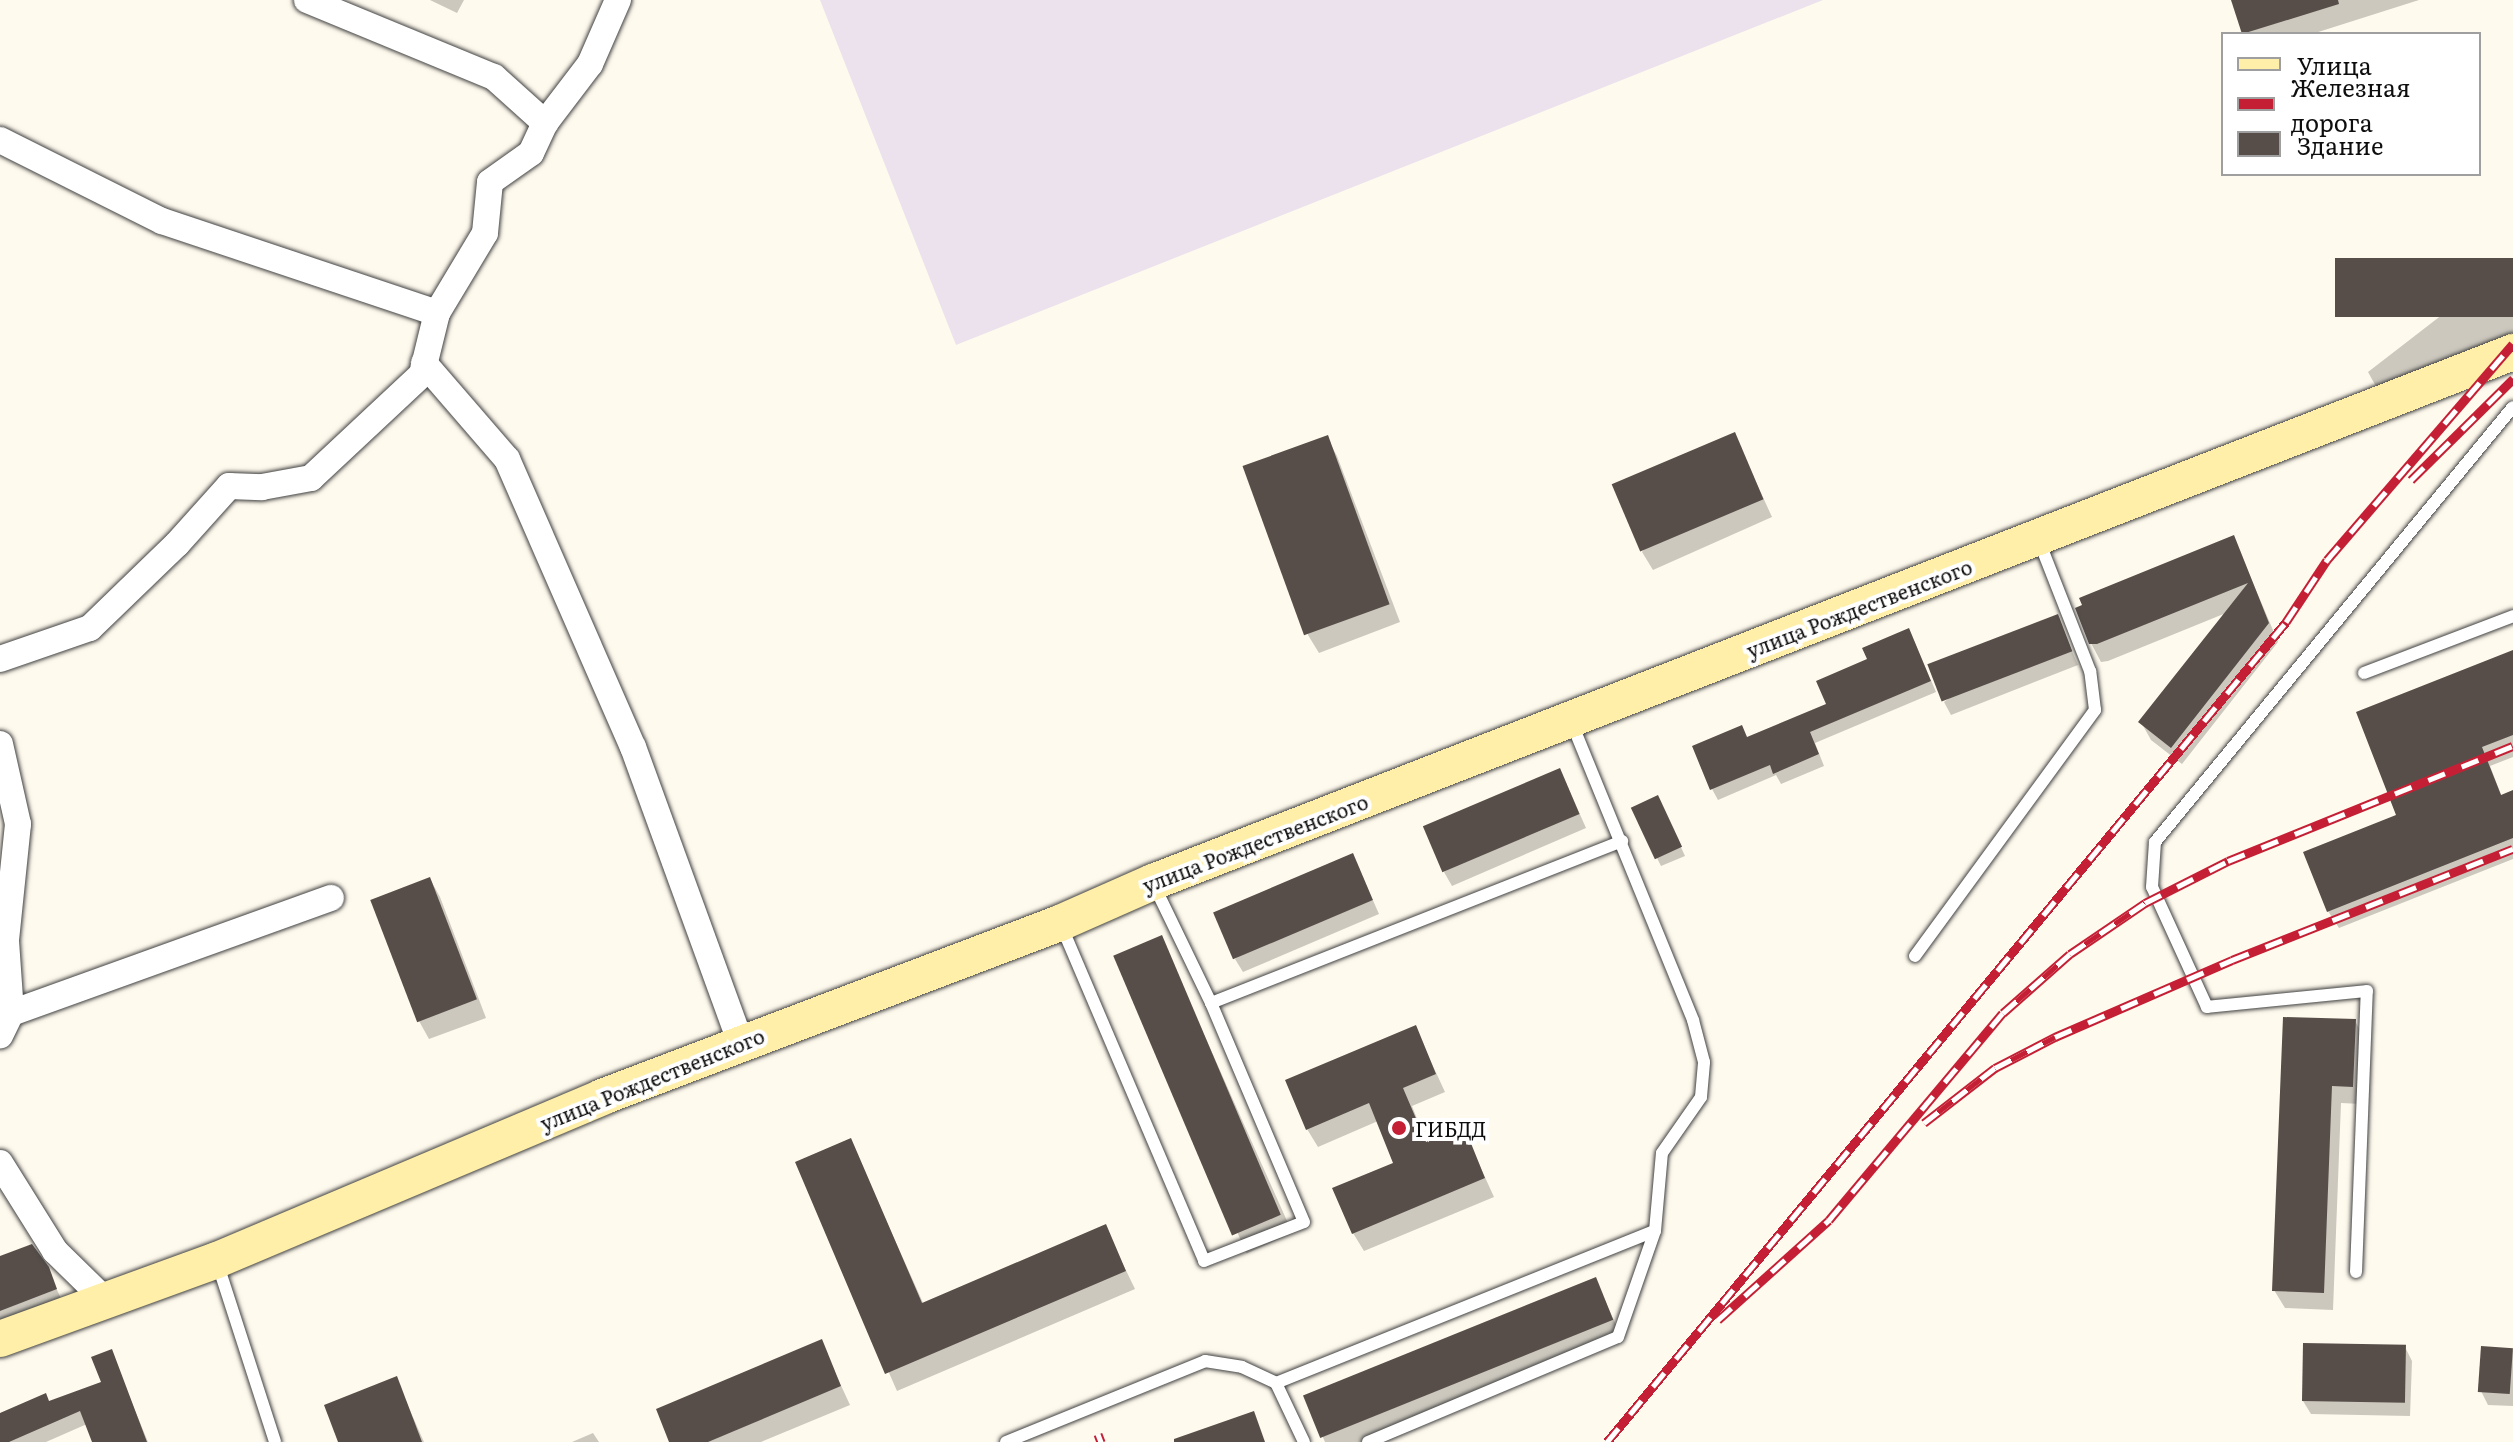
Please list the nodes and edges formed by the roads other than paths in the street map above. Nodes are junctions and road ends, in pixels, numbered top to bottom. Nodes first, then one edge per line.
1 (307, 0) edge
2 (618, 0) edge
3 (545, 123) junction
4 (0, 140) edge
5 (437, 313) junction
6 (2513, 352) edge
7 (424, 363) junction
8 (2513, 407) edge
9 (2038, 538) junction
10 (2513, 616) edge
11 (0, 659) edge
12 (2364, 673) dead end
13 (1570, 721) junction
14 (0, 744) edge
15 (1622, 841) junction
16 (1153, 882) junction
17 (331, 898) dead end
18 (1060, 923) junction
19 (1915, 956) dead end
20 (1211, 1003) junction
21 (5, 1024) edge
22 (741, 1043) junction
23 (0, 1163) edge
24 (1655, 1231) junction
25 (217, 1260) junction
26 (2356, 1272) dead end
27 (105, 1300) junction
28 (0, 1339) edge
29 (0, 1359) edge
30 (1276, 1383) junction
31 (275, 1442) edge
32 (1006, 1442) edge
33 (1304, 1442) edge
34 (1368, 1442) edge

1 - 3 street
2 - 3 street
3 - 5 street
4 - 5 street
5 - 7 street
6 - 9 main road, улица Рождественского
7 - 11 street
7 - 22 street
8 - 26 lane
9 - 13 main road, улица Рождественского
9 - 19 lane
10 - 12 lane
13 - 15 lane
13 - 16 main road, улица Рождественского
14 - 21 street
15 - 20 lane
15 - 24 lane
16 - 18 main road, улица Рождественского
16 - 20 lane
17 - 21 street
18 - 20 lane
18 - 22 main road, улица Рождественского
22 - 25 main road, улица Рождественского
23 - 27 street
24 - 30 lane
24 - 34 lane
25 - 27 main road, улица Рождественского
25 - 29 main road
25 - 31 lane
27 - 28 main road, улица Рождественского
30 - 32 lane
30 - 33 lane

